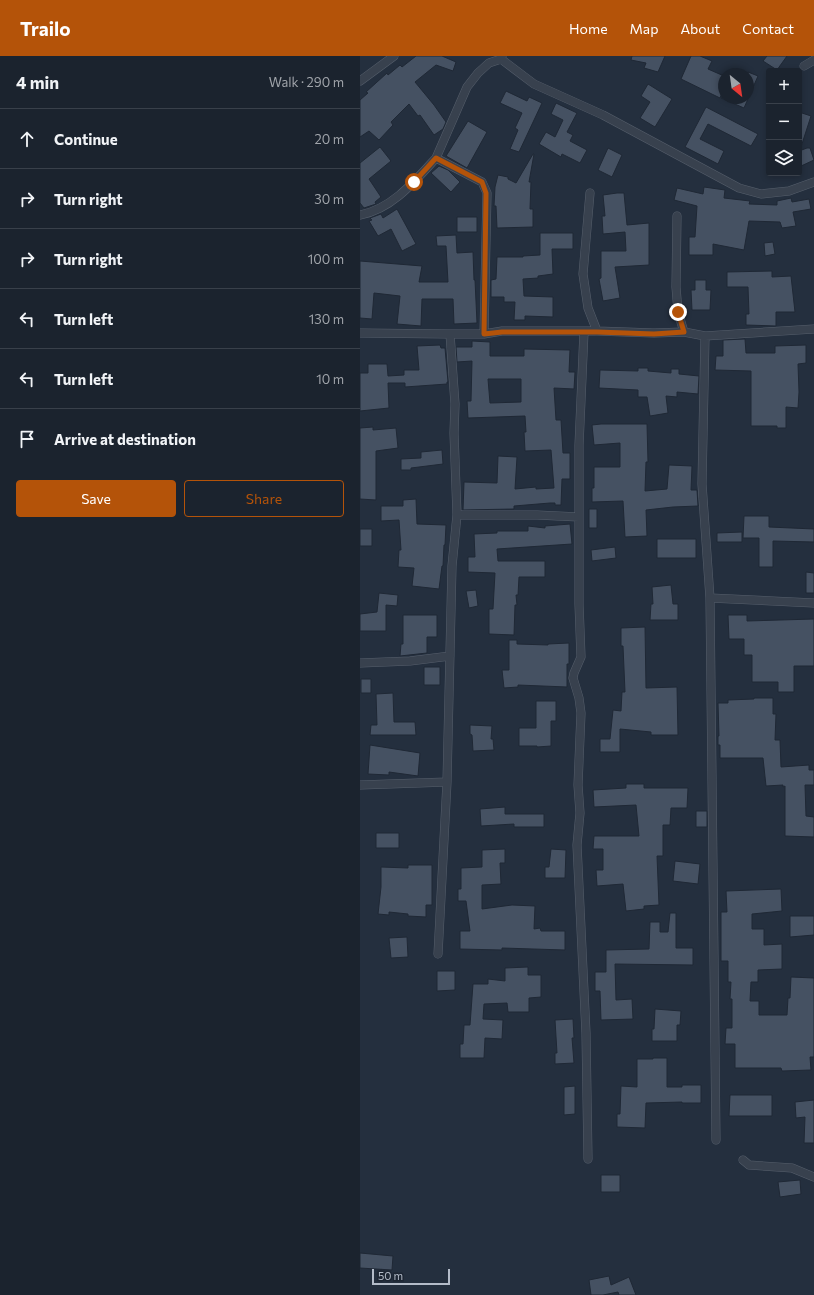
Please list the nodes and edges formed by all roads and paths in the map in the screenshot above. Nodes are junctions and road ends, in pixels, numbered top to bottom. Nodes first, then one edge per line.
1 (394, 56) edge
2 (501, 57) edge
3 (814, 60) edge
4 (804, 66) dead end
5 (360, 81) edge
6 (436, 158) junction
7 (814, 182) edge
8 (590, 192) dead end
9 (360, 215) edge
10 (677, 216) dead end
11 (814, 329) edge
12 (584, 332) junction
13 (597, 332) junction
14 (684, 332) junction
15 (360, 333) edge
16 (450, 334) junction
17 (484, 334) junction
18 (705, 336) junction
19 (457, 515) junction
20 (580, 517) junction
21 (710, 598) junction
22 (814, 603) edge
23 (450, 656) junction
24 (360, 663) edge
25 (447, 782) junction
26 (360, 785) edge
27 (438, 954) dead end
28 (716, 1140) dead end
29 (588, 1159) dead end
30 (743, 1160) dead end
31 (814, 1177) edge

1 - 5 street
2 - 6 street
2 - 7 street
3 - 4 street
6 - 9 street
6 - 17 street
8 - 13 street
10 - 14 street
11 - 18 street
12 - 13 street
12 - 17 street
12 - 20 street
13 - 14 street
14 - 18 street
15 - 16 street
16 - 17 street
16 - 19 street
18 - 21 street
19 - 20 street
19 - 23 street
20 - 29 street
21 - 22 street
21 - 28 street
23 - 24 street
23 - 25 street
25 - 26 street
25 - 27 street
30 - 31 street

